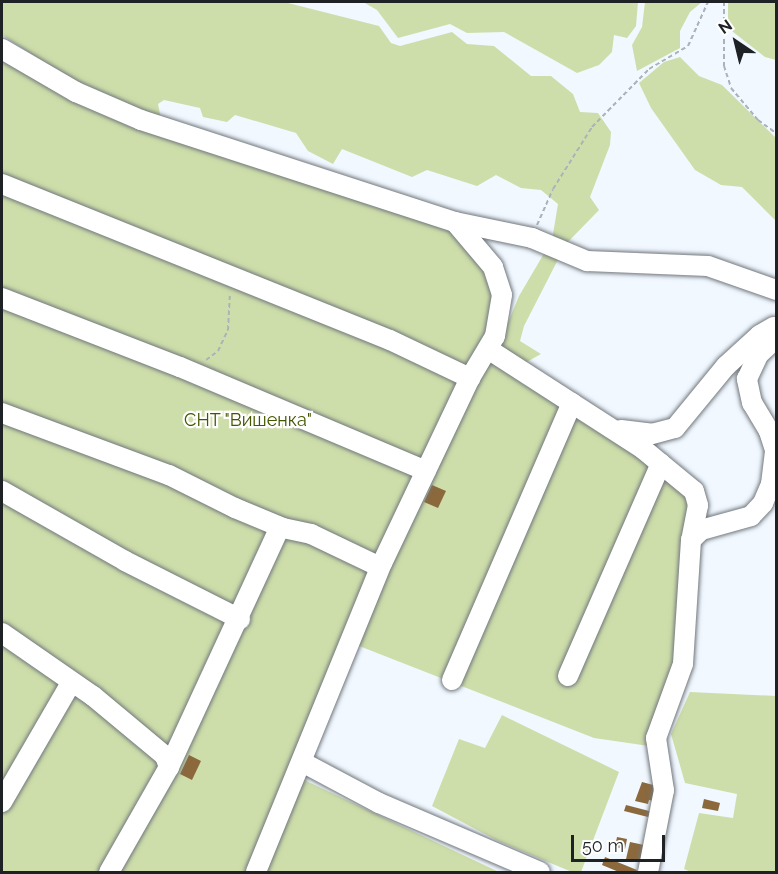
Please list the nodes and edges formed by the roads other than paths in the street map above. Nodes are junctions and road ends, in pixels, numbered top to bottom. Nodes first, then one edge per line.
1 (2, 49) edge
2 (2, 184) edge
3 (455, 222) junction
4 (777, 290) edge
5 (2, 298) edge
6 (777, 326) edge
7 (777, 338) edge
8 (488, 349) junction
9 (471, 378) junction
10 (572, 403) junction
11 (2, 413) edge
12 (610, 427) junction
13 (661, 463) junction
14 (426, 471) junction
15 (2, 491) edge
16 (280, 527) junction
17 (691, 540) junction
18 (380, 567) junction
19 (240, 619) junction
20 (2, 633) edge
21 (568, 676) dead end
22 (452, 680) dead end
23 (70, 683) junction
24 (302, 762) junction
25 (169, 766) junction
26 (2, 802) edge
27 (109, 873) edge
28 (256, 873) edge
29 (541, 873) edge
30 (549, 873) edge
31 (648, 873) edge

1 - 3 street
2 - 9 street
3 - 4 street
3 - 8 street
5 - 14 street
6 - 12 street
7 - 17 street
8 - 9 street
8 - 10 street
9 - 14 street
10 - 12 street
10 - 22 street
11 - 16 street
12 - 13 street
13 - 17 street
13 - 21 street
14 - 18 street
15 - 19 street
16 - 18 street
16 - 19 street
17 - 31 street
18 - 24 street
19 - 25 street
20 - 23 street
23 - 25 street
23 - 26 street
24 - 28 street
24 - 29 street
25 - 27 street
29 - 30 street

